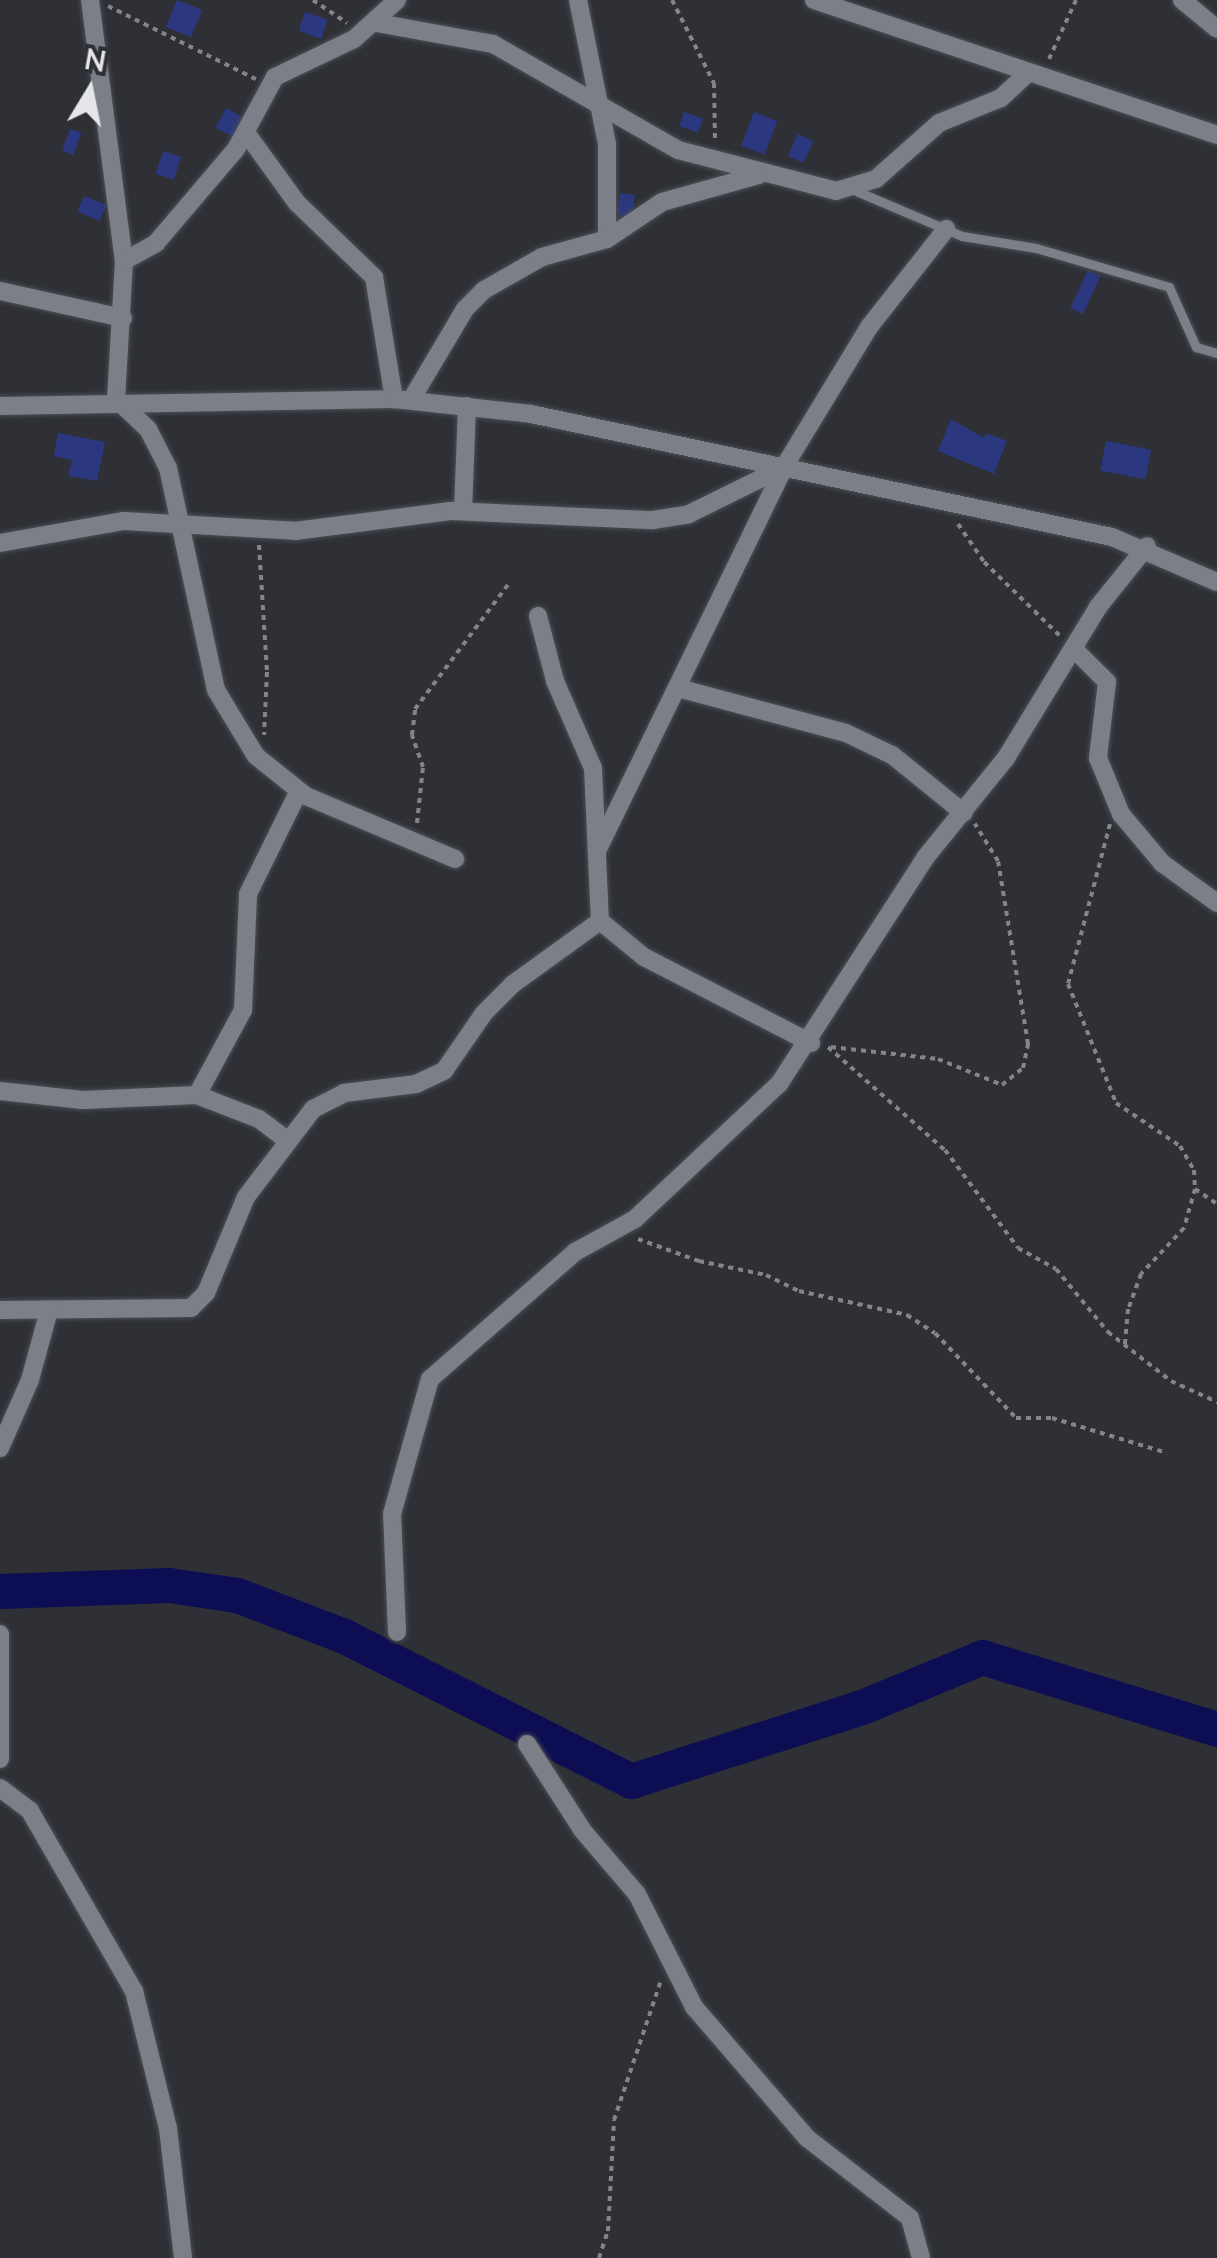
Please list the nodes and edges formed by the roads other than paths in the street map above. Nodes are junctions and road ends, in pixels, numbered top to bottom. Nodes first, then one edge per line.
1 (92, 0) edge
2 (398, 0) edge
3 (578, 0) edge
4 (814, 0) edge
5 (1182, 0) edge
6 (370, 28) junction
7 (1217, 29) edge
8 (1028, 73) junction
9 (599, 101) junction
10 (247, 134) junction
11 (1217, 136) edge
12 (763, 174) junction
13 (852, 189) junction
14 (946, 228) junction
15 (608, 240) junction
16 (124, 261) junction
17 (0, 291) edge
18 (122, 318) junction
19 (1217, 354) edge
20 (116, 400) junction
21 (402, 400) junction
22 (0, 406) edge
23 (467, 406) junction
24 (784, 467) junction
25 (464, 512) junction
26 (181, 525) junction
27 (0, 543) edge
28 (1146, 546) junction
29 (1217, 582) edge
30 (538, 616) dead end
31 (1074, 649) junction
32 (678, 688) junction
33 (299, 791) junction
34 (964, 813) junction
35 (598, 849) junction
36 (455, 859) dead end
37 (1217, 903) edge
38 (600, 921) junction
39 (820, 1045) junction
40 (0, 1091) edge
41 (197, 1095) junction
42 (286, 1139) junction
43 (0, 1310) edge
44 (49, 1310) junction
45 (0, 1448) edge
46 (397, 1632) dead end
47 (0, 1634) edge
48 (527, 1744) dead end
49 (0, 1759) edge
50 (0, 1788) edge
51 (183, 2258) edge
52 (921, 2258) edge

1 - 16 street
2 - 6 street
3 - 9 street
4 - 8 street
5 - 7 street
6 - 9 street
6 - 10 street
8 - 11 street
8 - 13 street
9 - 12 street
9 - 15 street
10 - 16 street
10 - 21 street
12 - 13 street
12 - 15 street
13 - 14 lane
14 - 19 lane
14 - 24 street
15 - 21 street
16 - 18 street
17 - 18 street
18 - 20 street
20 - 21 street
20 - 22 street
20 - 26 street
21 - 23 street
23 - 24 street
23 - 25 street
24 - 25 street
24 - 28 street
24 - 32 street
25 - 26 street
26 - 27 street
26 - 33 street
28 - 29 street
28 - 31 street
30 - 35 street
31 - 34 street
31 - 37 street
32 - 34 street
32 - 35 street
33 - 36 street
33 - 41 street
34 - 39 street
35 - 38 street
38 - 39 street
38 - 42 street
39 - 46 street
40 - 41 street
41 - 42 street
42 - 44 street
43 - 44 street
44 - 45 street
47 - 49 street
48 - 52 street
50 - 51 street

